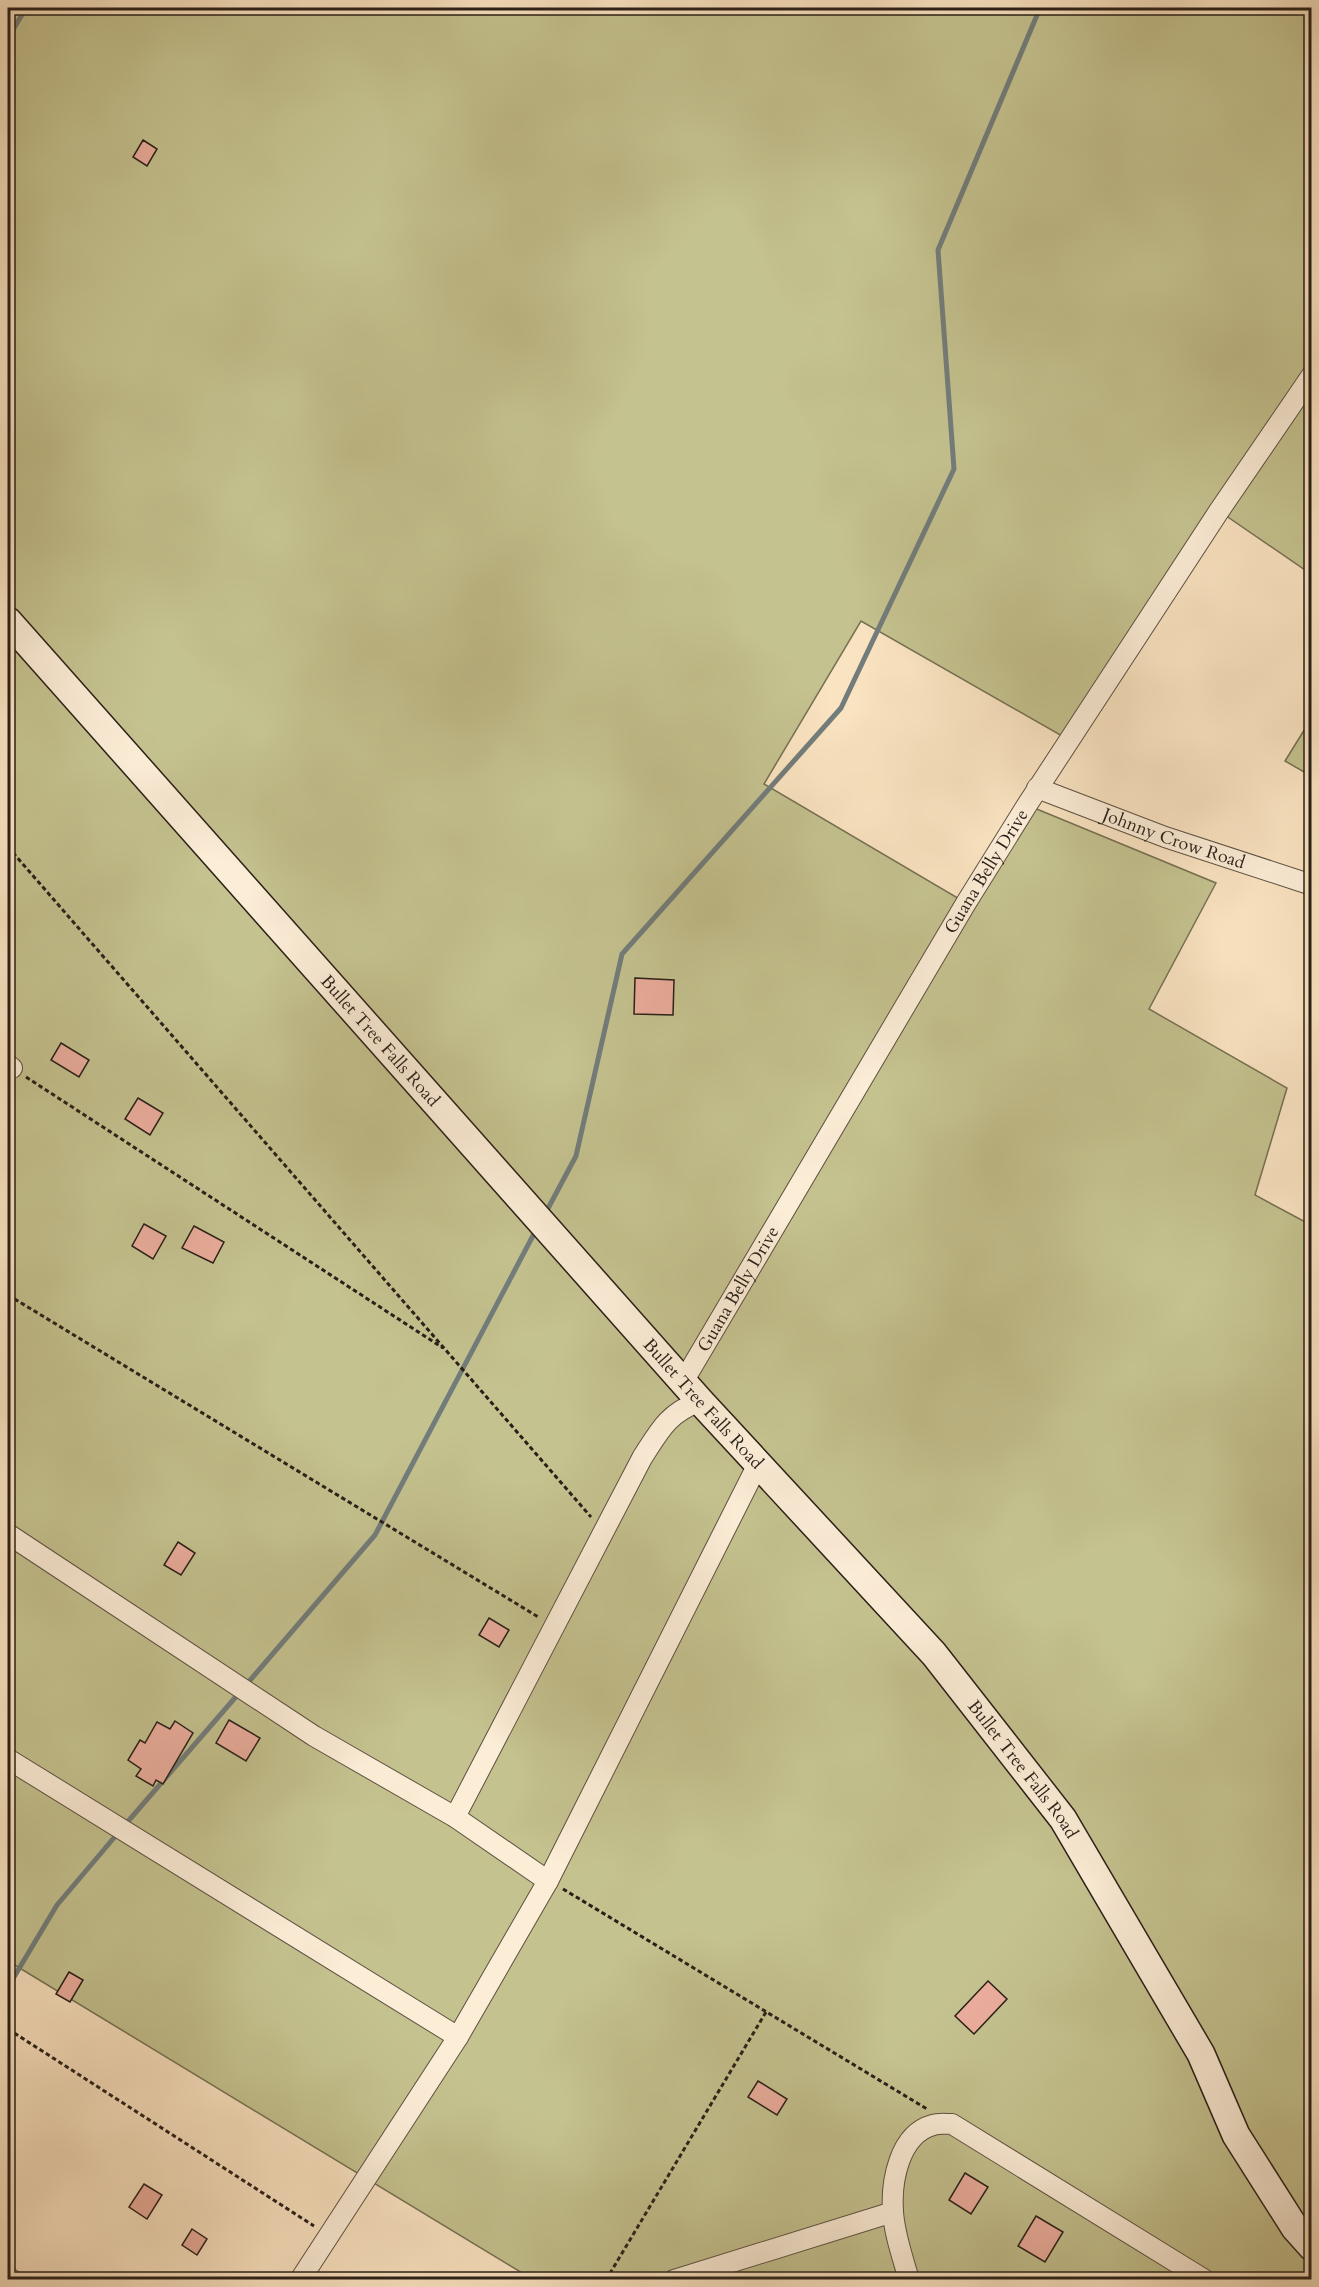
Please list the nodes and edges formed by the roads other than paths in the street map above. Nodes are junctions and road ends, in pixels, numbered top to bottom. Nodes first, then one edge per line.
1 (1311, 375) edge
2 (8, 621) edge
3 (1037, 788) junction
4 (1311, 885) edge
5 (692, 1391) junction
6 (759, 1464) junction
7 (8, 1534) edge
8 (8, 1759) edge
9 (455, 1817) junction
10 (548, 1881) junction
11 (458, 2037) junction
12 (893, 2212) junction
13 (1311, 2247) edge
14 (8, 2277) edge
15 (12, 2280) edge
16 (300, 2280) edge
17 (674, 2280) edge
18 (909, 2280) edge
19 (1205, 2280) edge

1 - 3 street, Guana Belly Drive
2 - 5 main road, Bullet Tree Falls Road
3 - 4 street, Johnny Crow Road
3 - 5 street, Guana Belly Drive
5 - 6 main road, Bullet Tree Falls Road
5 - 9 street
6 - 10 street
6 - 13 main road, Bullet Tree Falls Road
7 - 9 street
8 - 11 street
9 - 10 street
10 - 11 street
11 - 16 street
12 - 17 street
12 - 18 street
12 - 19 street
14 - 15 street

